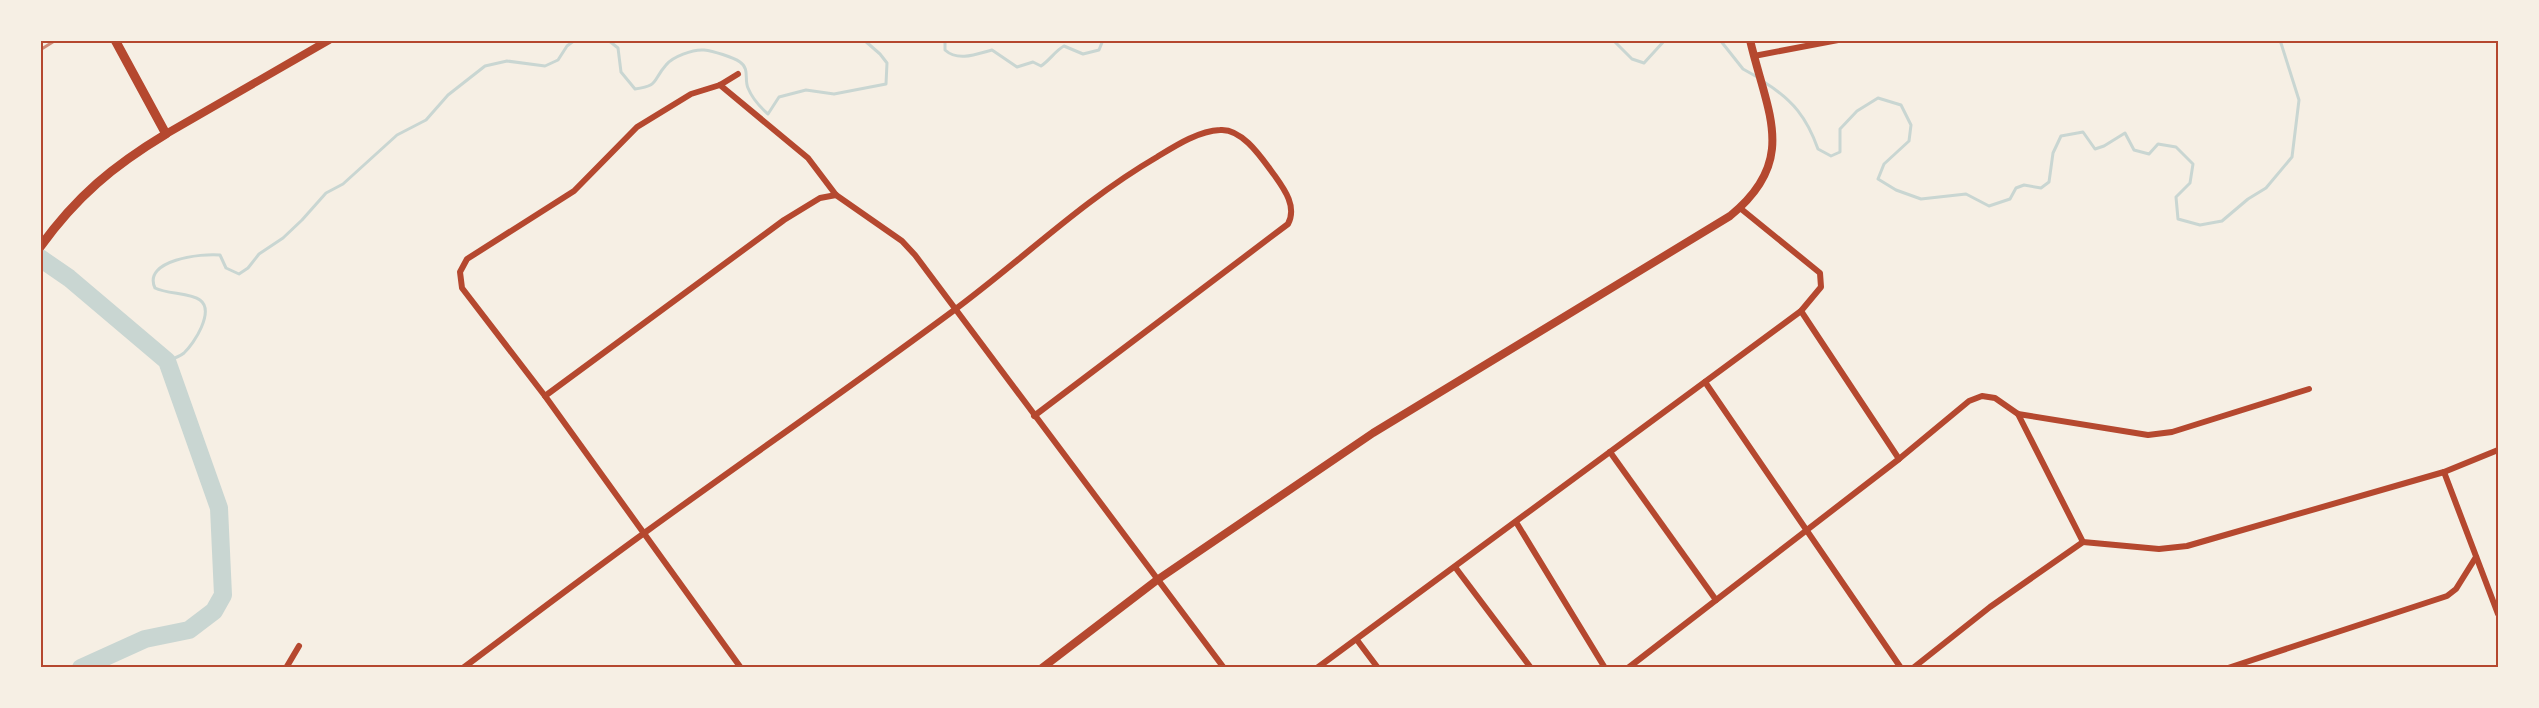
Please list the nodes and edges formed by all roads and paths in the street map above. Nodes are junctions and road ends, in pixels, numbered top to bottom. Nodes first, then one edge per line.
1 (115, 40) edge
2 (329, 40) edge
3 (1750, 40) edge
4 (1838, 40) edge
5 (1754, 56) junction
6 (738, 74) dead end
7 (720, 85) junction
8 (166, 134) junction
9 (836, 195) junction
10 (1740, 208) junction
11 (40, 247) edge
12 (955, 309) junction
13 (1801, 311) junction
14 (1705, 382) junction
15 (2309, 389) dead end
16 (545, 396) junction
17 (2018, 414) junction
18 (1034, 416) junction
19 (2499, 450) edge
20 (1610, 452) junction
21 (1899, 459) junction
22 (2444, 472) junction
23 (1516, 522) junction
24 (1808, 530) junction
25 (644, 533) junction
26 (2083, 542) junction
27 (2476, 557) junction
28 (1455, 567) junction
29 (1156, 580) junction
30 (1716, 600) junction
31 (2499, 614) edge
32 (1356, 640) junction
33 (298, 646) dead end
34 (286, 668) edge
35 (463, 668) edge
36 (741, 668) edge
37 (1042, 668) edge
38 (1224, 668) edge
39 (1317, 668) edge
40 (1378, 668) edge
41 (1531, 668) edge
42 (1605, 668) edge
43 (1628, 668) edge
44 (1901, 668) edge
45 (1913, 668) edge
46 (2228, 668) edge

1 - 8 main road
2 - 8 street
3 - 5 street
4 - 5 street
5 - 10 street
6 - 7 street
7 - 9 street
7 - 16 street
8 - 11 main road
9 - 12 street
9 - 16 street
10 - 13 street
10 - 29 street
12 - 18 street
12 - 18 street
12 - 25 street
13 - 14 street
13 - 21 street
14 - 20 street
14 - 24 street
15 - 17 street
16 - 25 street
17 - 21 street
17 - 26 street
18 - 29 street
19 - 22 street
20 - 23 street
20 - 30 street
21 - 24 street
22 - 26 street
22 - 27 street
23 - 28 street
23 - 42 street
24 - 30 street
24 - 44 street
25 - 35 street
25 - 36 street
26 - 45 street
27 - 31 street
27 - 46 street
28 - 32 street
28 - 41 street
29 - 37 street
29 - 38 street
30 - 43 street
32 - 39 street
32 - 40 street
33 - 34 street

